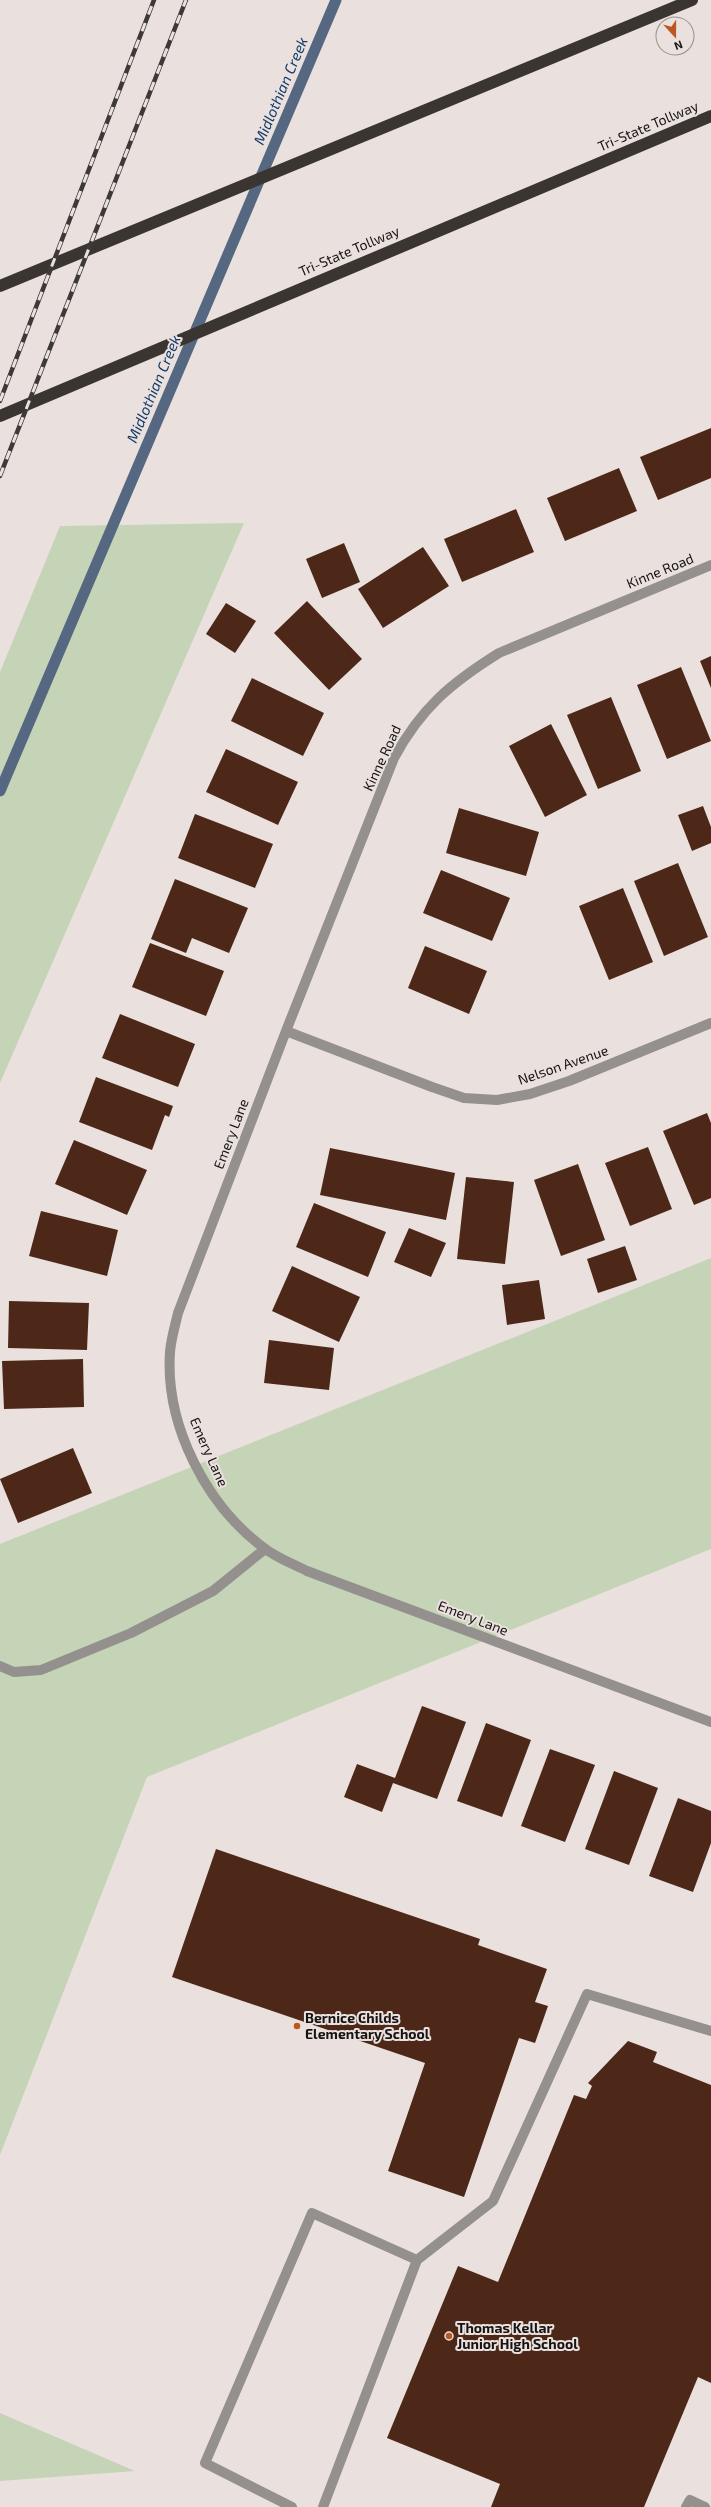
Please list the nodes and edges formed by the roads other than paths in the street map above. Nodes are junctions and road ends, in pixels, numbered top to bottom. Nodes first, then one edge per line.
1 (692, 0) edge
2 (711, 116) edge
3 (0, 286) edge
4 (0, 416) edge
5 (711, 565) edge
6 (711, 1023) edge
7 (286, 1031) junction
8 (265, 1549) junction
9 (0, 1666) edge
10 (711, 1722) edge
11 (711, 2031) edge
12 (417, 2260) junction
13 (292, 2507) edge
14 (323, 2507) edge
15 (686, 2507) edge
16 (705, 2507) edge

1 - 3 highway
2 - 4 highway, Tri-State Tollway
5 - 7 street, Kinne Road
6 - 7 street, Nelson Avenue
7 - 8 street, Emery Lane
8 - 9 street
8 - 10 street, Emery Lane
11 - 12 street
12 - 13 street
12 - 14 street
15 - 16 street

